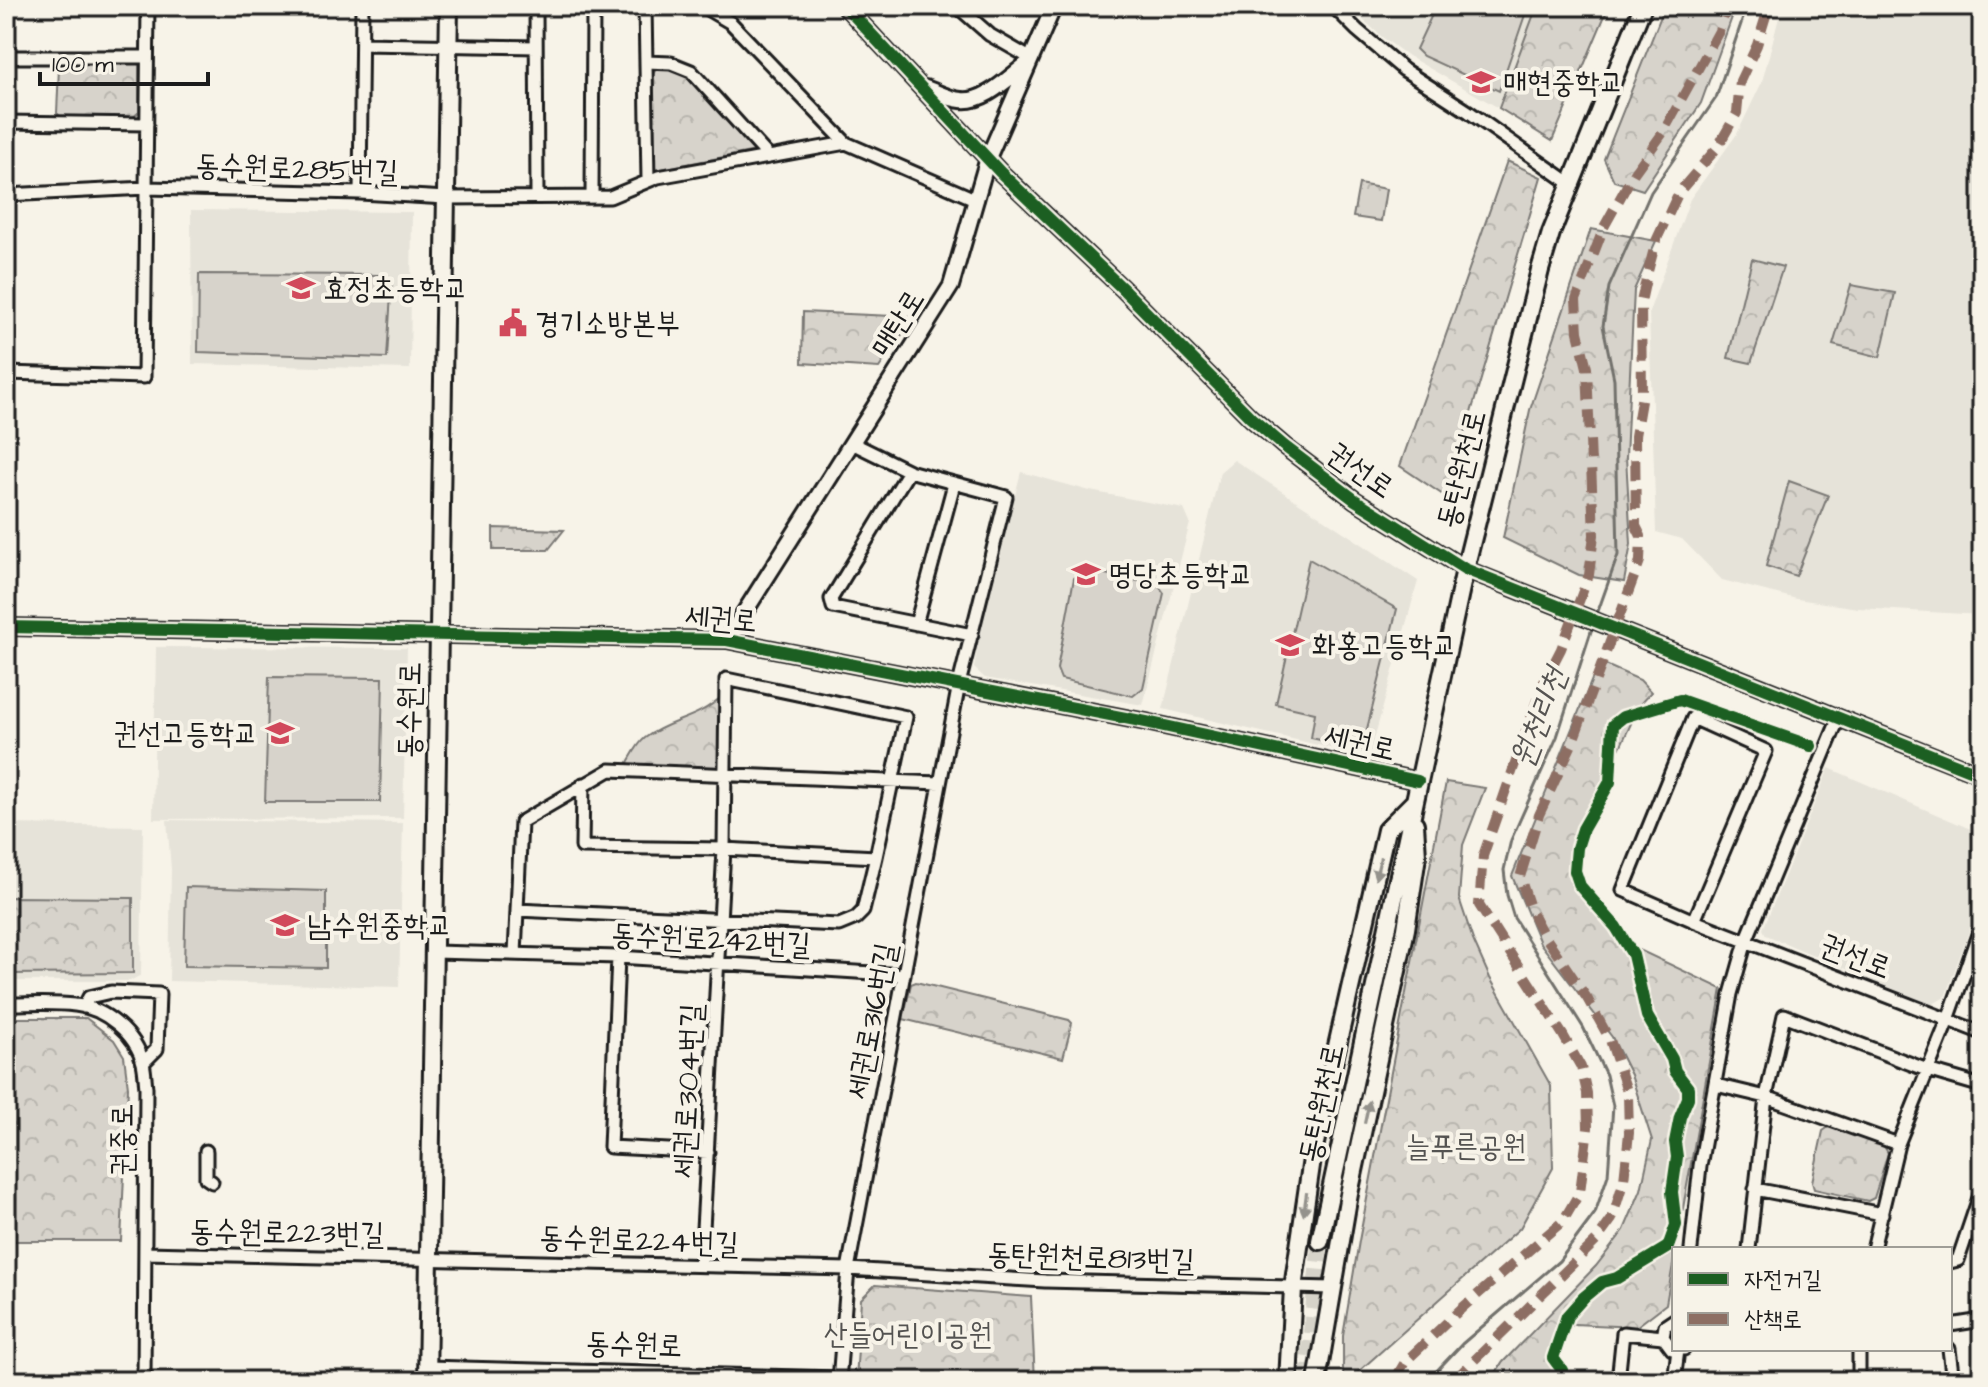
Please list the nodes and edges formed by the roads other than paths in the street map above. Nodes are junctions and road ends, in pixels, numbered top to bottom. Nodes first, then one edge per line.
1 (148, 6) edge
2 (362, 6) edge
3 (449, 6) edge
4 (536, 6) edge
5 (593, 6) edge
6 (645, 6) edge
7 (702, 6) edge
8 (845, 6) edge
9 (957, 6) edge
10 (1054, 6) edge
11 (1333, 6) edge
12 (1643, 6) edge
13 (362, 44) junction
14 (449, 47) junction
15 (536, 47) junction
16 (6, 57) edge
17 (146, 57) junction
18 (1029, 61) junction
19 (646, 62) junction
20 (920, 86) junction
21 (6, 122) edge
22 (147, 124) junction
23 (846, 143) junction
24 (769, 157) junction
25 (988, 158) junction
26 (648, 181) junction
27 (1571, 184) junction
28 (146, 188) junction
29 (360, 193) junction
30 (6, 195) edge
31 (537, 197) junction
32 (592, 197) junction
33 (446, 198) junction
34 (977, 200) junction
35 (6, 373) edge
36 (852, 443) junction
37 (909, 471) junction
38 (954, 484) junction
39 (1465, 569) junction
40 (916, 624) junction
41 (6, 627) edge
42 (972, 635) junction
43 (438, 636) junction
44 (727, 640) junction
45 (959, 684) junction
46 (1838, 720) junction
47 (1982, 775) edge
48 (725, 776) junction
49 (892, 781) junction
50 (1418, 781) junction
51 (940, 783) junction
52 (583, 784) junction
53 (1414, 802) junction
54 (724, 849) junction
55 (876, 857) junction
56 (517, 910) junction
57 (721, 919) junction
58 (1694, 921) junction
59 (1981, 927) edge
60 (1746, 941) junction
61 (434, 952) junction
62 (515, 954) junction
63 (618, 957) junction
64 (718, 963) junction
65 (904, 975) junction
66 (6, 1004) edge
67 (84, 1007) junction
68 (1948, 1020) junction
69 (1982, 1033) edge
70 (143, 1063) junction
71 (1927, 1070) junction
72 (1716, 1085) junction
73 (1982, 1086) edge
74 (1766, 1097) junction
75 (1898, 1144) junction
76 (206, 1151) dead end
77 (708, 1152) junction
78 (212, 1182) dead end
79 (1755, 1189) junction
80 (1982, 1189) edge
81 (1882, 1214) junction
82 (1320, 1241) tunnel mouth
83 (1691, 1247) edge
84 (1749, 1247) edge
85 (1874, 1247) edge
86 (145, 1253) junction
87 (429, 1258) junction
88 (1952, 1262) edge
89 (701, 1265) junction
90 (848, 1269) junction
91 (1293, 1288) junction
92 (1332, 1288) junction
93 (1982, 1320) edge
94 (1672, 1321) edge
95 (1952, 1325) edge
96 (1663, 1337) junction
97 (1672, 1348) edge
98 (1678, 1351) edge
99 (1859, 1351) edge
100 (1949, 1351) edge
101 (427, 1374) edge
102 (839, 1379) edge
103 (144, 1381) edge
104 (1288, 1381) edge
105 (1317, 1381) edge
106 (1618, 1381) edge
107 (1674, 1381) edge
108 (1859, 1381) edge
109 (1953, 1381) edge

1 - 17 street
2 - 13 street
3 - 14 main road, 동수원로
4 - 15 street
5 - 32 street
6 - 19 street
7 - 23 street
8 - 20 street, 권선로
9 - 18 street
10 - 18 street, 매탄로
11 - 27 street
12 - 27 main road, 동탄원천로
13 - 14 street
13 - 29 street
14 - 15 street
14 - 33 main road, 동수원로
15 - 31 street
16 - 17 street
17 - 22 street
18 - 20 street
18 - 25 street, 매탄로
19 - 24 street
19 - 26 street
20 - 25 street, 권선로
21 - 22 street
22 - 28 street
23 - 24 street, 동수원로285번길
23 - 34 street
24 - 26 street, 동수원로285번길
25 - 34 street, 매탄로
25 - 39 street, 권선로
26 - 32 street, 동수원로285번길
27 - 39 main road, 동탄원천로
28 - 29 street, 동수원로285번길
28 - 30 street, 동수원로285번길
28 - 35 street
29 - 33 street, 동수원로285번길
31 - 32 street, 동수원로285번길
31 - 33 street, 동수원로285번길
33 - 43 main road, 동수원로
34 - 36 street, 매탄로
36 - 37 street
36 - 44 street, 매탄로
37 - 38 street
37 - 40 street
38 - 40 street
38 - 42 street, 세권로316번길
39 - 46 street, 권선로
39 - 50 main road, 동탄원천로
40 - 42 street
41 - 43 street, 세권로
42 - 45 street, 세권로316번길
43 - 44 street, 세권로
43 - 61 main road, 동수원로
44 - 45 street, 세권로
45 - 50 street, 세권로
45 - 51 street, 세권로316번길
46 - 47 street, 권선로
46 - 60 street
48 - 49 street
48 - 49 street, 세권로304번길
48 - 52 street
48 - 54 street, 세권로304번길
49 - 51 street
49 - 55 street, 세권로304번길
50 - 53 main road, 동탄원천로
51 - 65 street, 세권로316번길
52 - 54 street
52 - 56 street
53 - 82 main road, 동탄원천로
53 -> 91 main road
92 -> 53 main road
54 - 55 street
54 - 57 street, 세권로304번길
55 - 57 street, 세권로304번길
56 - 57 street, 세권로304번길
56 - 62 street
57 - 64 street, 세권로304번길
58 - 58 street, 권선로
58 - 60 street, 권선로
59 - 68 street
60 - 68 street, 권선로
60 - 72 street
61 - 62 street, 동수원로242번길
61 - 87 main road, 동수원로
62 - 63 street, 동수원로242번길
63 - 64 street, 동수원로242번길
63 - 77 street
64 - 65 street, 동수원로242번길
64 - 77 street, 세권로304번길
65 - 90 street, 세권로316번길
66 - 67 street, 권중로
67 - 70 street, 권중로
67 - 70 street
68 - 69 street, 권선로
68 - 71 street
70 - 86 street, 권중로
71 - 73 street
71 - 74 street
71 - 75 street
72 - 74 street
72 - 83 street
74 - 75 street
74 - 79 street
75 - 81 street
76 - 78 street
77 - 89 street, 세권로304번길
79 - 81 street
79 - 84 street
80 - 88 street
81 - 85 street
86 - 87 street, 동수원로223번길
86 - 103 street, 권중로
87 - 89 street, 동수원로224번길
87 - 101 main road, 동수원로
89 - 90 street, 동수원로224번길
90 - 91 street, 동탄원천로813번길
90 - 102 street, 세권로316번길
91 - 92 street, 동탄원천로813번길
91 - 104 main road
92 - 105 main road
93 - 95 street
94 - 96 street
96 - 97 street
96 - 106 street
98 - 107 street
99 - 108 street
100 - 109 street
101 - 102 street, 동수원로

